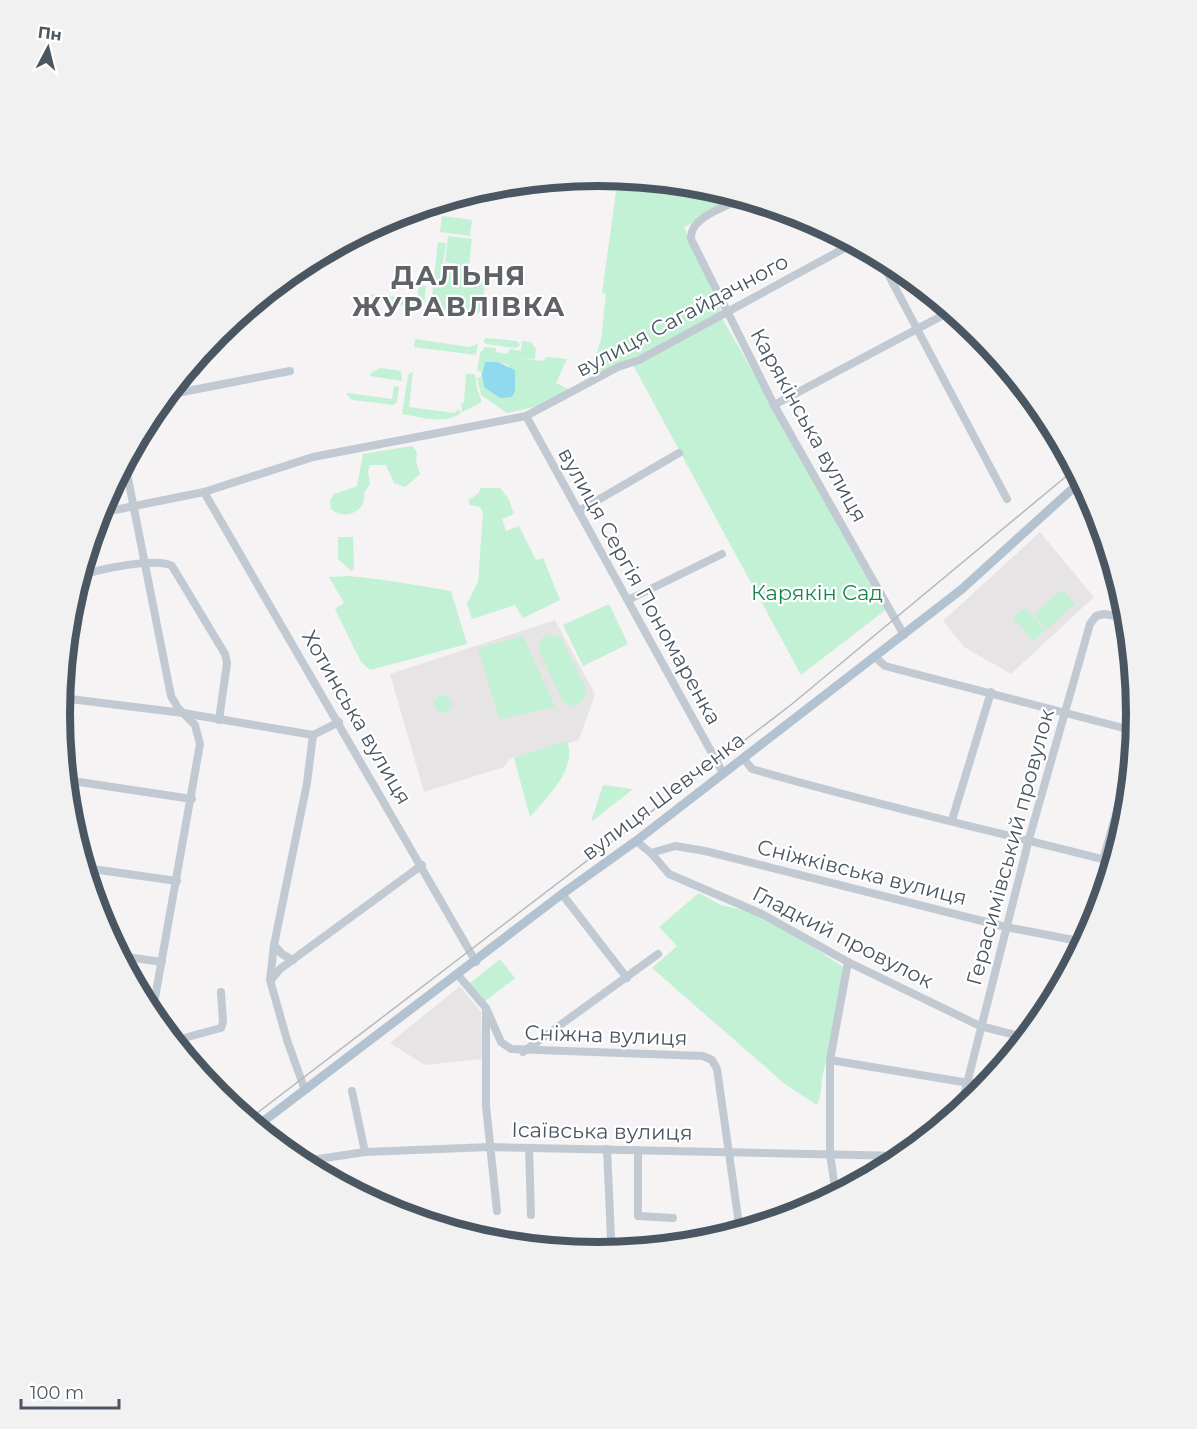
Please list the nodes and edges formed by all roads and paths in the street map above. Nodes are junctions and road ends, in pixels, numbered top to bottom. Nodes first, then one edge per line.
1 (732, 203) edge
2 (845, 248) edge
3 (887, 272) edge
4 (726, 312) junction
5 (944, 315) edge
6 (917, 330) junction
7 (290, 371) dead end
8 (181, 392) edge
9 (774, 405) junction
10 (526, 416) junction
11 (679, 453) dead end
12 (127, 476) edge
13 (1075, 487) edge
14 (204, 492) junction
15 (1007, 499) dead end
16 (133, 507) junction
17 (111, 511) edge
18 (579, 511) junction
19 (722, 554) dead end
20 (144, 562) junction
21 (89, 575) edge
22 (628, 600) junction
23 (1117, 616) edge
24 (903, 634) junction
25 (875, 657) junction
26 (991, 692) junction
27 (71, 699) edge
28 (183, 712) junction
29 (1066, 712) junction
30 (219, 720) junction
31 (339, 722) junction
32 (1126, 728) edge
33 (313, 735) junction
34 (742, 758) junction
35 (723, 773) junction
36 (75, 781) edge
37 (192, 799) junction
38 (1118, 807) edge
39 (952, 820) junction
40 (1029, 839) junction
41 (636, 841) junction
42 (651, 853) junction
43 (1103, 860) joint
44 (422, 865) junction
45 (94, 869) edge
46 (177, 881) junction
47 (562, 894) junction
48 (1006, 927) junction
49 (1075, 940) edge
50 (274, 945) junction
51 (658, 954) dead end
52 (130, 957) edge
53 (293, 960) junction
54 (162, 962) junction
55 (476, 962) junction
56 (848, 962) junction
57 (458, 975) junction
58 (627, 978) junction
59 (270, 980) junction
60 (221, 992) dead end
61 (155, 1001) edge
62 (486, 1008) junction
63 (980, 1026) junction
64 (1017, 1036) edge
65 (182, 1038) edge
66 (539, 1040) junction
67 (501, 1041) junction
68 (487, 1048) junction
69 (522, 1052) junction
70 (540, 1052) junction
71 (830, 1060) junction
72 (967, 1084) junction
73 (975, 1085) edge
74 (305, 1090) junction
75 (352, 1091) dead end
76 (964, 1095) edge
77 (263, 1122) edge
78 (490, 1147) junction
79 (529, 1148) junction
80 (607, 1149) junction
81 (638, 1150) junction
82 (365, 1152) junction
83 (730, 1152) junction
84 (830, 1154) junction
85 (889, 1156) edge
86 (314, 1160) edge
87 (835, 1187) edge
88 (496, 1210) dead end
89 (531, 1215) dead end
90 (672, 1218) dead end
91 (739, 1224) edge
92 (611, 1238) dead end

1 - 4 street, Карякінська вулиця
2 - 4 street, вулиця Сагайдачного
3 - 6 street
4 - 9 street, Карякінська вулиця
4 - 10 street, вулиця Сагайдачного
5 - 6 street
6 - 9 street
6 - 15 street
7 - 8 street
9 - 24 street, Карякінська вулиця
10 - 14 street, вулиця Сагайдачного
10 - 18 street, вулиця Сергія Пономаренка
11 - 18 street
12 - 16 street
13 - 24 main road, вулиця Шевченка
14 - 16 street, вулиця Сагайдачного
14 - 31 street, Хотинська вулиця
16 - 17 street, вулиця Сагайдачного
16 - 20 street
18 - 22 street, вулиця Сергія Пономаренка
19 - 22 street
20 - 21 street
20 - 28 street
20 - 30 street
22 - 35 street, вулиця Сергія Пономаренка
23 - 29 street, Герасимівський провулок
24 - 25 main road, вулиця Шевченка
25 - 26 street
25 - 34 main road, вулиця Шевченка
26 - 29 street
26 - 39 street
27 - 28 street
28 - 30 street
28 - 37 street
29 - 32 street
29 - 40 street, Герасимівський провулок
30 - 33 street
31 - 33 street
31 - 44 street, Хотинська вулиця
33 - 50 street
34 - 35 main road, вулиця Шевченка
34 - 39 street
35 - 41 main road, вулиця Шевченка
36 - 37 street
37 - 46 street
38 - 43 street
39 - 40 street
40 - 43 street
40 - 48 street, Герасимівський провулок
41 - 42 street
41 - 47 main road, вулиця Шевченка
42 - 48 street, Сніжківська вулиця
42 - 56 street, Гладкий провулок
44 - 53 street
44 - 55 street, Хотинська вулиця
45 - 46 street
46 - 54 street
47 - 55 main road, вулиця Шевченка
47 - 58 street
48 - 49 street, Сніжківська вулиця
48 - 63 street, Герасимівський провулок
50 - 53 street
50 - 59 street
51 - 58 street
52 - 54 street
53 - 59 street
54 - 61 street
55 - 57 main road, вулиця Шевченка
56 - 63 street, Гладкий провулок
56 - 71 street
57 - 62 street, Сніжна вулиця
57 - 74 main road, вулиця Шевченка
58 - 66 street
59 - 74 street
60 - 65 street
62 - 67 street, Сніжна вулиця
62 - 68 street
63 - 64 street, Гладкий провулок
63 - 72 street, Герасимівський провулок
66 - 69 street
66 - 70 street
67 - 68 street, Сніжна вулиця
67 - 69 street, Сніжна вулиця
68 - 78 street
69 - 70 street, Сніжна вулиця
70 - 83 street, Сніжна вулиця
71 - 72 street
71 - 84 street
72 - 73 street
72 - 76 street, Герасимівський провулок
74 - 77 main road, вулиця Шевченка
75 - 82 street
78 - 79 street, Ісаївська вулиця
78 - 82 street, Ісаївська вулиця
78 - 88 street
79 - 80 street, Ісаївська вулиця
79 - 89 street
80 - 81 street, Ісаївська вулиця
80 - 92 street
81 - 83 street, Ісаївська вулиця
81 - 90 street
82 - 86 street, Ісаївська вулиця
83 - 84 street, Ісаївська вулиця
83 - 91 street
84 - 85 street, Ісаївська вулиця
84 - 87 street

